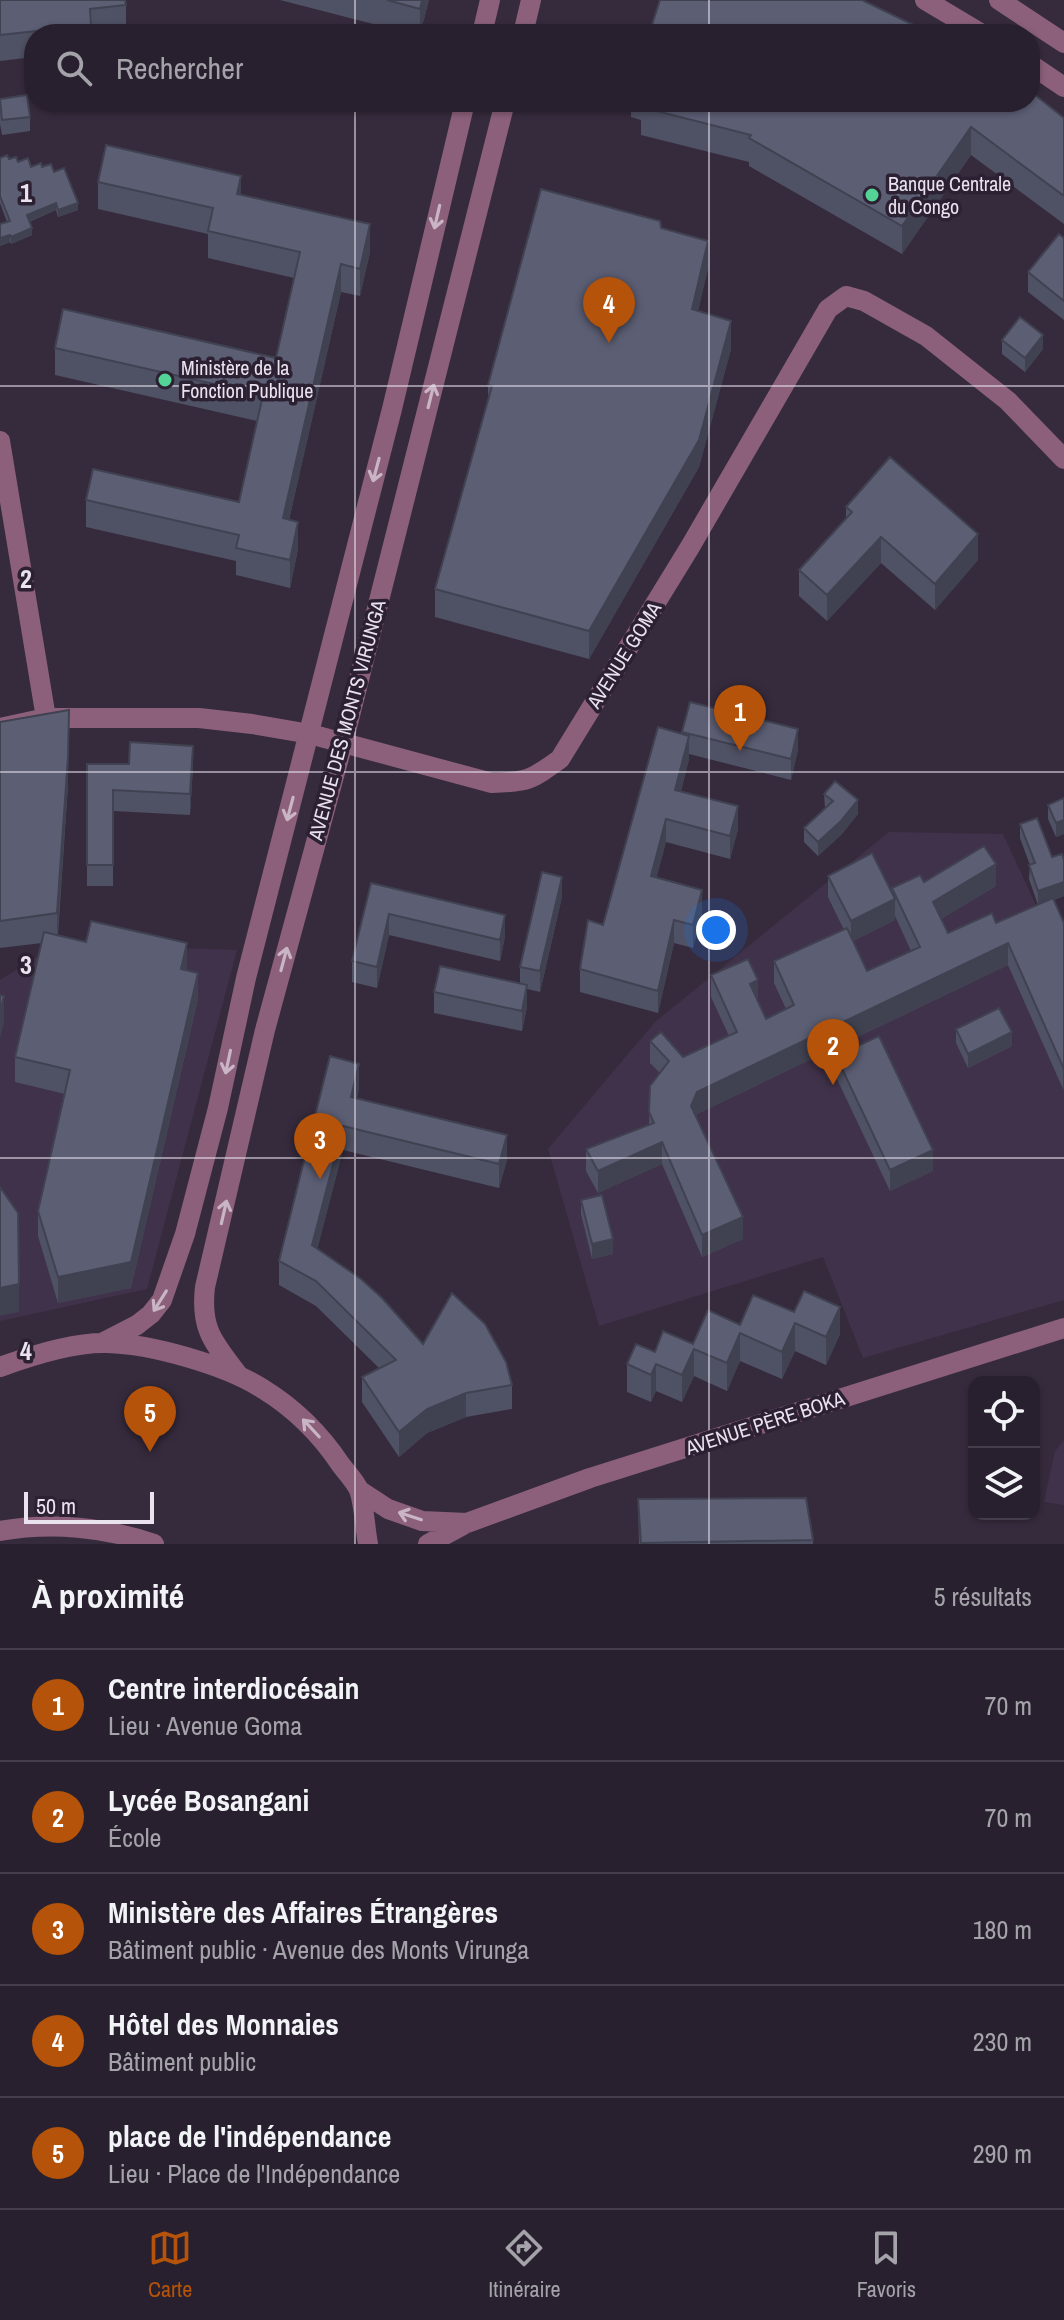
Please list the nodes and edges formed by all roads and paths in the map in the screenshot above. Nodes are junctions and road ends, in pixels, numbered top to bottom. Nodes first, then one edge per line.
1 (490, 0) edge
2 (531, 0) edge
3 (925, 0) edge
4 (999, 0) edge
5 (1025, 7) edge
6 (484, 24) edge
7 (525, 24) edge
8 (965, 24) edge
9 (1064, 43) edge
10 (1040, 71) edge
11 (1064, 87) edge
12 (462, 112) edge
13 (502, 112) edge
14 (0, 441) edge
15 (1064, 459) edge
16 (46, 718) junction
17 (0, 728) edge
18 (310, 734) junction
19 (343, 743) junction
20 (1064, 1328) edge
21 (104, 1342) junction
22 (0, 1367) edge
23 (239, 1376) junction
24 (359, 1490) junction
25 (467, 1523) junction
26 (0, 1531) edge
27 (154, 1544) edge
28 (368, 1544) edge
29 (428, 1544) edge

1 - 6 street
2 - 7 street
3 - 8 street
4 - 5 street
5 - 9 street
10 - 11 street
12 -> 18 street, AVENUE DES MONTS VIRUNGA
19 -> 13 street, AVENUE DES MONTS VIRUNGA
14 - 16 street
15 - 19 street, AVENUE GOMA
16 - 17 street, AVENUE GOMA
16 - 18 street, AVENUE GOMA
18 - 19 street, AVENUE GOMA
18 -> 21 street, AVENUE DES MONTS VIRUNGA
23 -> 19 street, AVENUE DES MONTS VIRUNGA
20 - 25 street, AVENUE PÈRE BOKA
21 - 22 street
21 - 23 street
24 -> 23 street
25 -> 24 street
24 - 28 street
25 - 29 street
26 - 27 street

